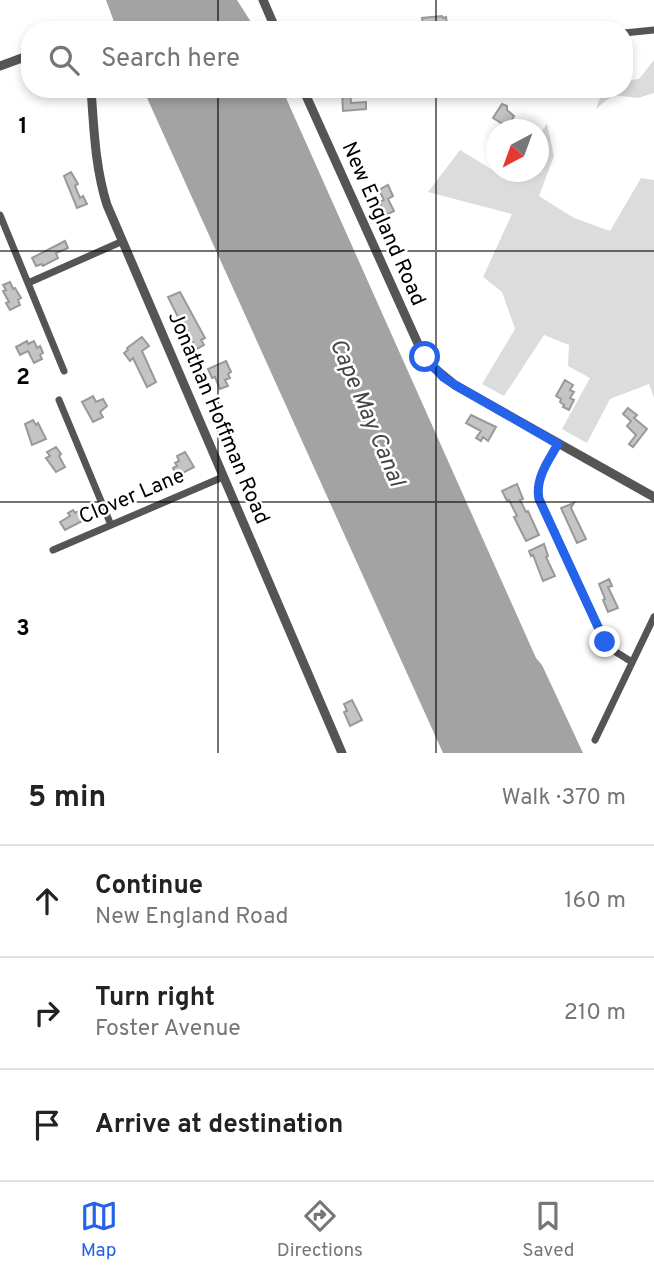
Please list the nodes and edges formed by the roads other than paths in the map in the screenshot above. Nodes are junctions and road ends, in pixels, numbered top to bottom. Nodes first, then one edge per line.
1 (263, 0) edge
2 (272, 21) edge
3 (654, 30) edge
4 (633, 32) edge
5 (21, 58) edge
6 (0, 66) edge
7 (92, 98) edge
8 (307, 98) edge
9 (0, 215) edge
10 (123, 241) junction
11 (28, 283) junction
12 (64, 371) dead end
13 (59, 400) dead end
14 (558, 444) junction
15 (223, 477) junction
16 (654, 497) edge
17 (111, 525) junction
18 (53, 550) dead end
19 (654, 617) edge
20 (632, 663) junction
21 (595, 740) dead end
22 (342, 753) edge

1 - 2 street
3 - 4 street
5 - 6 street
7 - 10 street, Jonathan Hoffman Road
8 - 14 street, New England Road
9 - 11 street
10 - 11 street
10 - 15 street, Jonathan Hoffman Road
11 - 12 street
13 - 17 street
14 - 16 street, New England Road
14 - 20 street
15 - 17 street, Clover Lane
15 - 22 street, Jonathan Hoffman Road
17 - 18 street, Clover Lane
19 - 20 street
20 - 21 street

